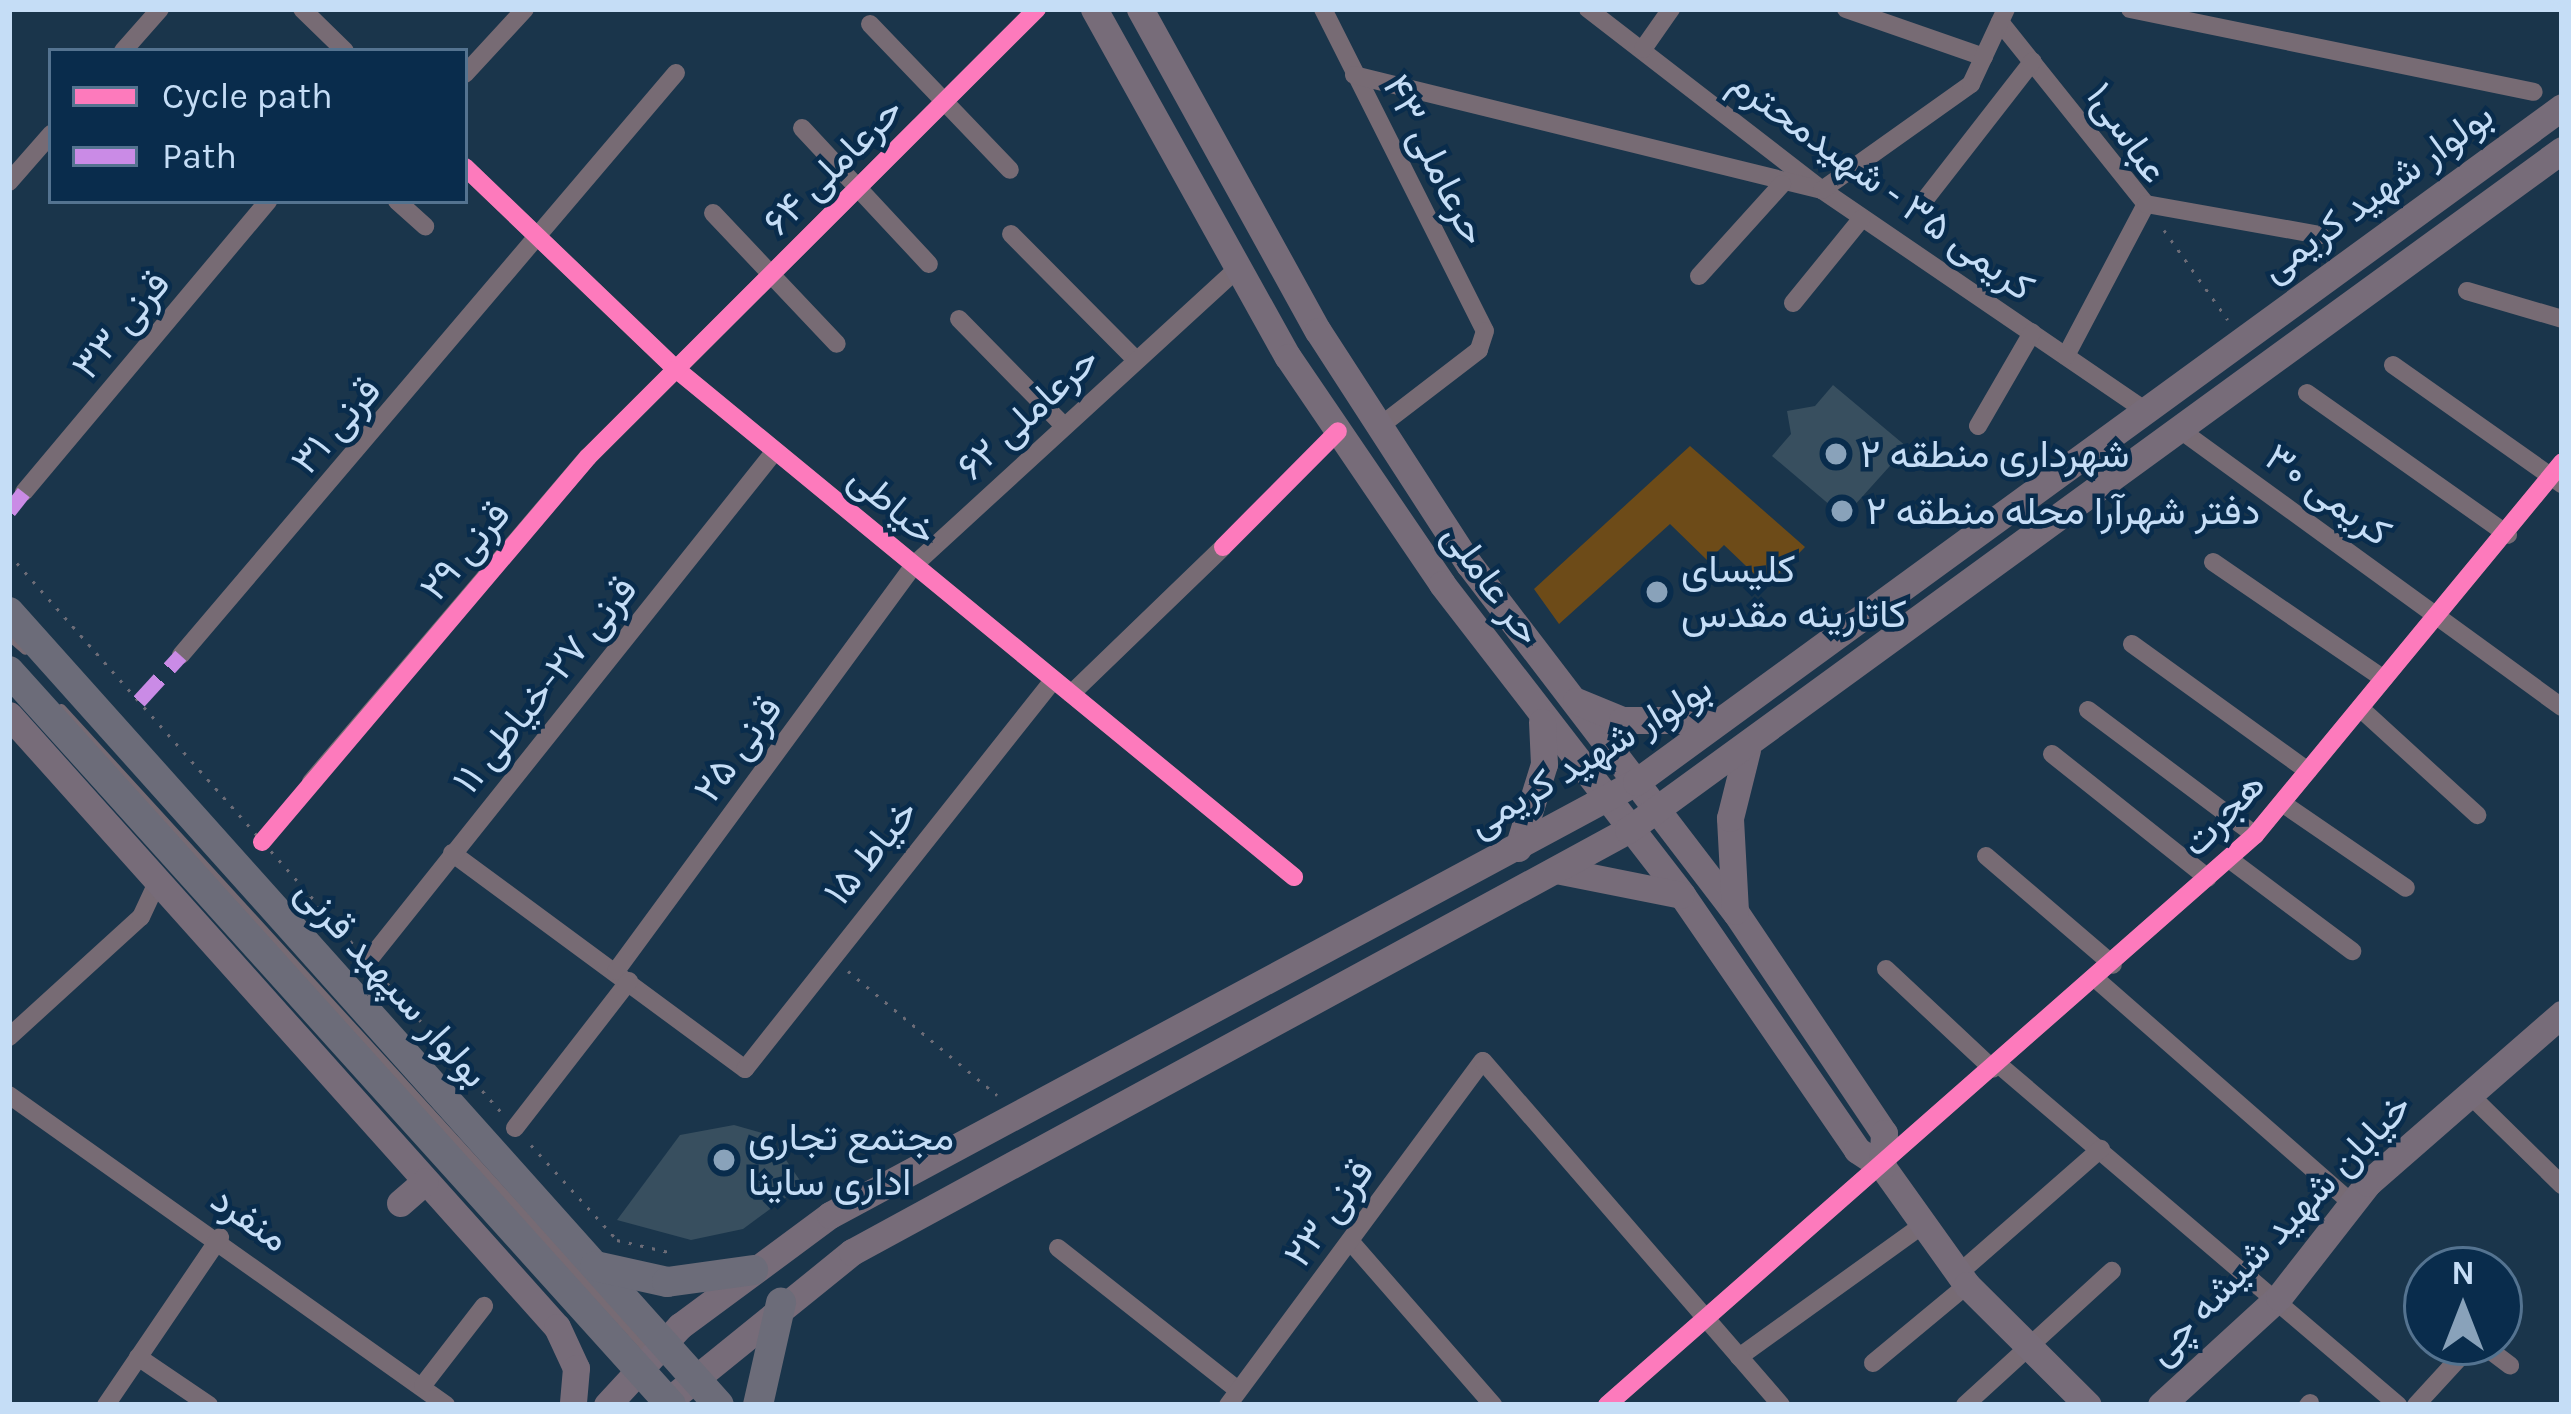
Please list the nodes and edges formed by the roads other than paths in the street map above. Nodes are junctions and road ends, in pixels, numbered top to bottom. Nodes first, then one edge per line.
1 (160, 9) edge
2 (302, 9) edge
3 (525, 9) edge
4 (1037, 9) edge
5 (1094, 9) edge
6 (1140, 9) edge
7 (1323, 9) edge
8 (1588, 9) edge
9 (1671, 9) edge
10 (1846, 9) edge
11 (2130, 9) edge
12 (2003, 16) edge
13 (871, 24) dead end
14 (126, 48) edge
15 (342, 48) edge
16 (1643, 49) junction
17 (1984, 57) junction
18 (2033, 61) junction
19 (468, 71) edge
20 (676, 73) dead end
21 (1354, 75) junction
22 (2534, 92) dead end
23 (944, 101) junction
24 (2562, 107) edge
25 (802, 128) dead end
26 (48, 137) edge
27 (2562, 150) edge
28 (468, 169) edge
29 (1010, 170) dead end
30 (9, 182) edge
31 (1782, 184) junction
32 (858, 188) junction
33 (1822, 190) junction
34 (1927, 197) dead end
35 (265, 204) edge
36 (400, 204) edge
37 (2146, 205) junction
38 (2415, 212) junction
39 (713, 213) dead end
40 (1862, 218) junction
41 (424, 226) dead end
42 (1011, 234) dead end
43 (2320, 235) dead end
44 (2434, 238) junction
45 (542, 240) junction
46 (929, 264) dead end
47 (1238, 268) junction
48 (771, 274) junction
49 (1699, 276) dead end
50 (2467, 292) dead end
51 (1793, 303) dead end
52 (959, 319) dead end
53 (2562, 319) edge
54 (2032, 333) junction
55 (837, 344) dead end
56 (2066, 356) junction
57 (1136, 359) junction
58 (2393, 364) dead end
59 (676, 369) junction
60 (2307, 393) dead end
61 (2143, 409) junction
62 (1064, 426) junction
63 (1380, 426) junction
64 (1978, 426) dead end
65 (2180, 429) junction
66 (776, 451) junction
67 (2560, 476) edge
68 (24, 492) dead end
69 (2508, 535) junction
70 (1223, 547) dead end
71 (2213, 562) dead end
72 (914, 565) junction
73 (9, 612) edge
74 (2438, 614) junction
75 (9, 636) edge
76 (2132, 644) dead end
77 (181, 655) dead end
78 (9, 659) edge
79 (9, 671) edge
80 (1053, 680) junction
81 (2384, 680) junction
82 (1070, 694) junction
83 (1572, 699) junction
84 (2562, 707) edge
85 (2360, 708) junction
86 (2088, 710) dead end
87 (98, 711) junction
88 (9, 715) edge
89 (1729, 718) junction
90 (1543, 722) junction
91 (1747, 750) junction
92 (2052, 754) dead end
93 (2308, 771) junction
94 (311, 782) dead end
95 (1636, 782) junction
96 (1603, 802) junction
97 (2282, 803) junction
98 (1657, 811) junction
99 (2477, 815) dead end
100 (1628, 830) junction
101 (2255, 835) junction
102 (1517, 848) junction
103 (452, 853) junction
104 (1985, 856) dead end
105 (2228, 859) junction
106 (1556, 870) junction
107 (1294, 877) dead end
108 (2208, 878) junction
109 (157, 882) junction
110 (2406, 888) dead end
111 (1682, 896) junction
112 (1736, 914) junction
113 (2352, 951) dead end
114 (368, 961) road end
115 (2113, 965) junction
116 (1886, 969) dead end
117 (622, 976) junction
118 (2097, 980) junction
119 (2562, 1014) edge
120 (313, 1032) junction
121 (9, 1037) edge
122 (1996, 1067) junction
123 (2469, 1094) junction
124 (9, 1095) edge
125 (515, 1128) road end
126 (2101, 1149) junction
127 (1882, 1166) junction
128 (425, 1181) junction
129 (2562, 1185) edge
130 (400, 1203) dead end
131 (2354, 1206) junction
132 (1921, 1226) junction
133 (220, 1237) junction
134 (1350, 1241) junction
135 (1058, 1248) dead end
136 (595, 1266) junction
137 (753, 1270) junction
138 (2111, 1271) dead end
139 (1963, 1279) junction
140 (2279, 1297) junction
141 (781, 1304) junction
142 (484, 1306) dead end
143 (1706, 1318) junction
144 (2029, 1348) junction
145 (650, 1355) junction
146 (138, 1357) junction
147 (1738, 1357) junction
148 (1873, 1363) dead end
149 (2453, 1366) edge
150 (693, 1376) junction
151 (423, 1385) junction
152 (1233, 1398) edge
153 (667, 1403) edge
154 (106, 1405) edge
155 (208, 1405) edge
156 (446, 1405) edge
157 (573, 1405) edge
158 (607, 1405) edge
159 (719, 1405) edge
160 (758, 1405) edge
161 (1493, 1405) edge
162 (1606, 1405) edge
163 (1780, 1405) edge
164 (1965, 1405) edge
165 (2088, 1405) edge
166 (2162, 1405) edge
167 (2398, 1405) edge
168 (2416, 1405) edge

1 - 14 street
2 - 15 street
3 - 19 street
4 - 23 street, حرعاملی ۶۴
5 - 47 main road, حر عاملی
6 - 63 main road, حر عاملی
7 - 21 street, حرعاملی ۴۳
8 - 16 street, کریمی ۳۵ - شهیدمحترم
9 - 16 street
10 - 17 street
11 - 22 street
12 - 17 street
12 - 18 street, عباسی۱
13 - 23 street
16 - 33 street, کریمی ۳۵ - شهیدمحترم
17 - 33 street
18 - 34 street
18 - 37 street, عباسی۱
20 - 45 street, قرنی ۳۱
21 - 31 street
21 - 63 street, حرعاملی ۴۳
23 - 29 street
23 - 32 street, حرعاملی ۶۴
24 - 38 main road, بولوار شهید کریمی
25 - 32 street
26 - 30 street
27 - 44 main road, بولوار شهید کریمی
28 - 45 street, خیاطی
31 - 33 street
31 - 49 street
32 - 46 street
32 - 48 street, حرعاملی ۶۴
33 - 40 street, کریمی ۳۵ - شهیدمحترم
35 - 68 street, قرنی ۳۳
36 - 41 street
37 - 43 street
37 - 56 street, عباسی۱
38 - 44 main road
38 - 61 main road, بولوار شهید کریمی
39 - 48 street
40 - 51 street
40 - 54 street, کریمی ۳۵ - شهیدمحترم
42 - 57 street
44 - 65 main road, بولوار شهید کریمی
45 - 59 street, خیاطی
45 - 77 street, قرنی ۳۱
47 - 57 street, حرعاملی ۶۲
47 - 90 main road, حر عاملی
48 - 55 street
48 - 59 street, حرعاملی ۶۴
50 - 53 street
52 - 62 street
54 - 56 street, کریمی ۳۵ - شهیدمحترم
54 - 64 street
56 - 61 street, کریمی ۳۵ - شهیدمحترم
57 - 62 street, حرعاملی ۶۲
58 - 67 street
59 - 66 street, خیاطی
59 - 94 street, قرنی ۲۹
60 - 69 street
61 - 89 main road, بولوار شهید کریمی
62 - 72 street, حرعاملی ۶۲
63 - 83 main road, حر عاملی
65 - 74 street, کریمی ۳۰
65 - 91 main road, بولوار شهید کریمی
66 - 72 street, خیاطی
66 - 103 street, قرنی ۲۷-خیاطی ۱۱
67 - 69 street, هجرت
69 - 74 street, هجرت
70 - 82 street
71 - 81 street
72 - 80 street, خیاطی
72 - 117 street, قرنی ۲۵
73 - 87 main road, بولوار سپهبد قرنی
74 - 81 street, هجرت
74 - 84 street, کریمی ۳۰
75 - 87 lane
76 - 93 street
78 - 145 lane
79 - 120 main road, بولوار سپهبد قرنی
80 - 82 street, خیاطی
80 - 117 street, خیاط ۱۵
81 - 85 street, هجرت
82 - 107 street, خیاطی
83 - 89 main road
83 - 95 main road, حر عاملی
85 - 93 street, هجرت
85 - 99 street
86 - 101 street
87 - 136 main road, بولوار سپهبد قرنی
88 - 109 main road
89 - 95 main road, بولوار شهید کریمی
90 - 96 main road, حر عاملی
90 - 102 main road
91 - 98 main road, بولوار شهید کریمی
91 - 112 main road
92 - 108 street
93 - 97 street, هجرت
95 - 96 main road, بولوار شهید کریمی
95 - 98 main road, حر عاملی
96 - 100 main road, حر عاملی
96 - 102 main road, بولوار شهید کریمی
97 - 101 street, هجرت
97 - 110 street
98 - 100 main road, بولوار شهید کریمی
98 - 112 main road, حر عاملی
100 - 106 main road, بولوار شهید کریمی
100 - 111 main road, حر عاملی
101 - 105 street, هجرت
102 - 137 main road, بولوار شهید کریمی
103 - 114 street, قرنی ۲۷-خیاطی ۱۱
103 - 117 street
104 - 115 street
105 - 108 street, هجرت
105 - 113 street
106 - 111 main road
106 - 141 main road, بولوار شهید کریمی
108 - 115 street, هجرت
109 - 120 main road
109 - 121 street
111 - 127 main road, حر عاملی
112 - 127 main road, حر عاملی
115 - 118 street, هجرت
116 - 122 street
117 - 125 street, قرنی ۲۵
118 - 122 street, هجرت
118 - 131 street
119 - 123 main road, خیابان شهید شیشه چی
120 - 128 main road
120 - 145 main road, بولوار سپهبد قرنی
122 - 126 street
122 - 127 street, هجرت
123 - 129 street
123 - 131 main road, خیابان شهید شیشه چی
124 - 133 street, منفرد
126 - 139 street
126 - 140 street
127 - 132 main road, حر عاملی
127 - 143 street, هجرت
128 - 130 main road
128 - 157 main road
131 - 140 main road, خیابان شهید شیشه چی
132 - 139 main road, حر عاملی
132 - 147 street
133 - 146 street
133 - 151 street, منفرد
134 - 143 street, قرنی ۲۳
134 - 152 street, قرنی ۲۳
134 - 161 street
135 - 152 street
136 - 137 main road
136 - 145 main road, بولوار سپهبد قرنی
137 - 145 main road, بولوار شهید کریمی
138 - 144 street
139 - 144 main road, حر عاملی
139 - 148 street
140 - 166 main road, خیابان شهید شیشه چی
140 - 167 street
141 - 150 main road, بولوار شهید کریمی
141 - 160 main road
142 - 151 street
143 - 147 street
143 - 162 street, هجرت
144 - 164 street
144 - 165 main road, حر عاملی
145 - 150 main road, بولوار سپهبد قرنی
145 - 153 main road, بولوار سپهبد قرنی
145 - 158 main road, بولوار شهید کریمی
146 - 154 street
146 - 155 street
147 - 163 street
149 - 168 street
150 - 153 main road, بولوار شهید کریمی
150 - 159 main road, بولوار سپهبد قرنی
151 - 156 street, منفرد

